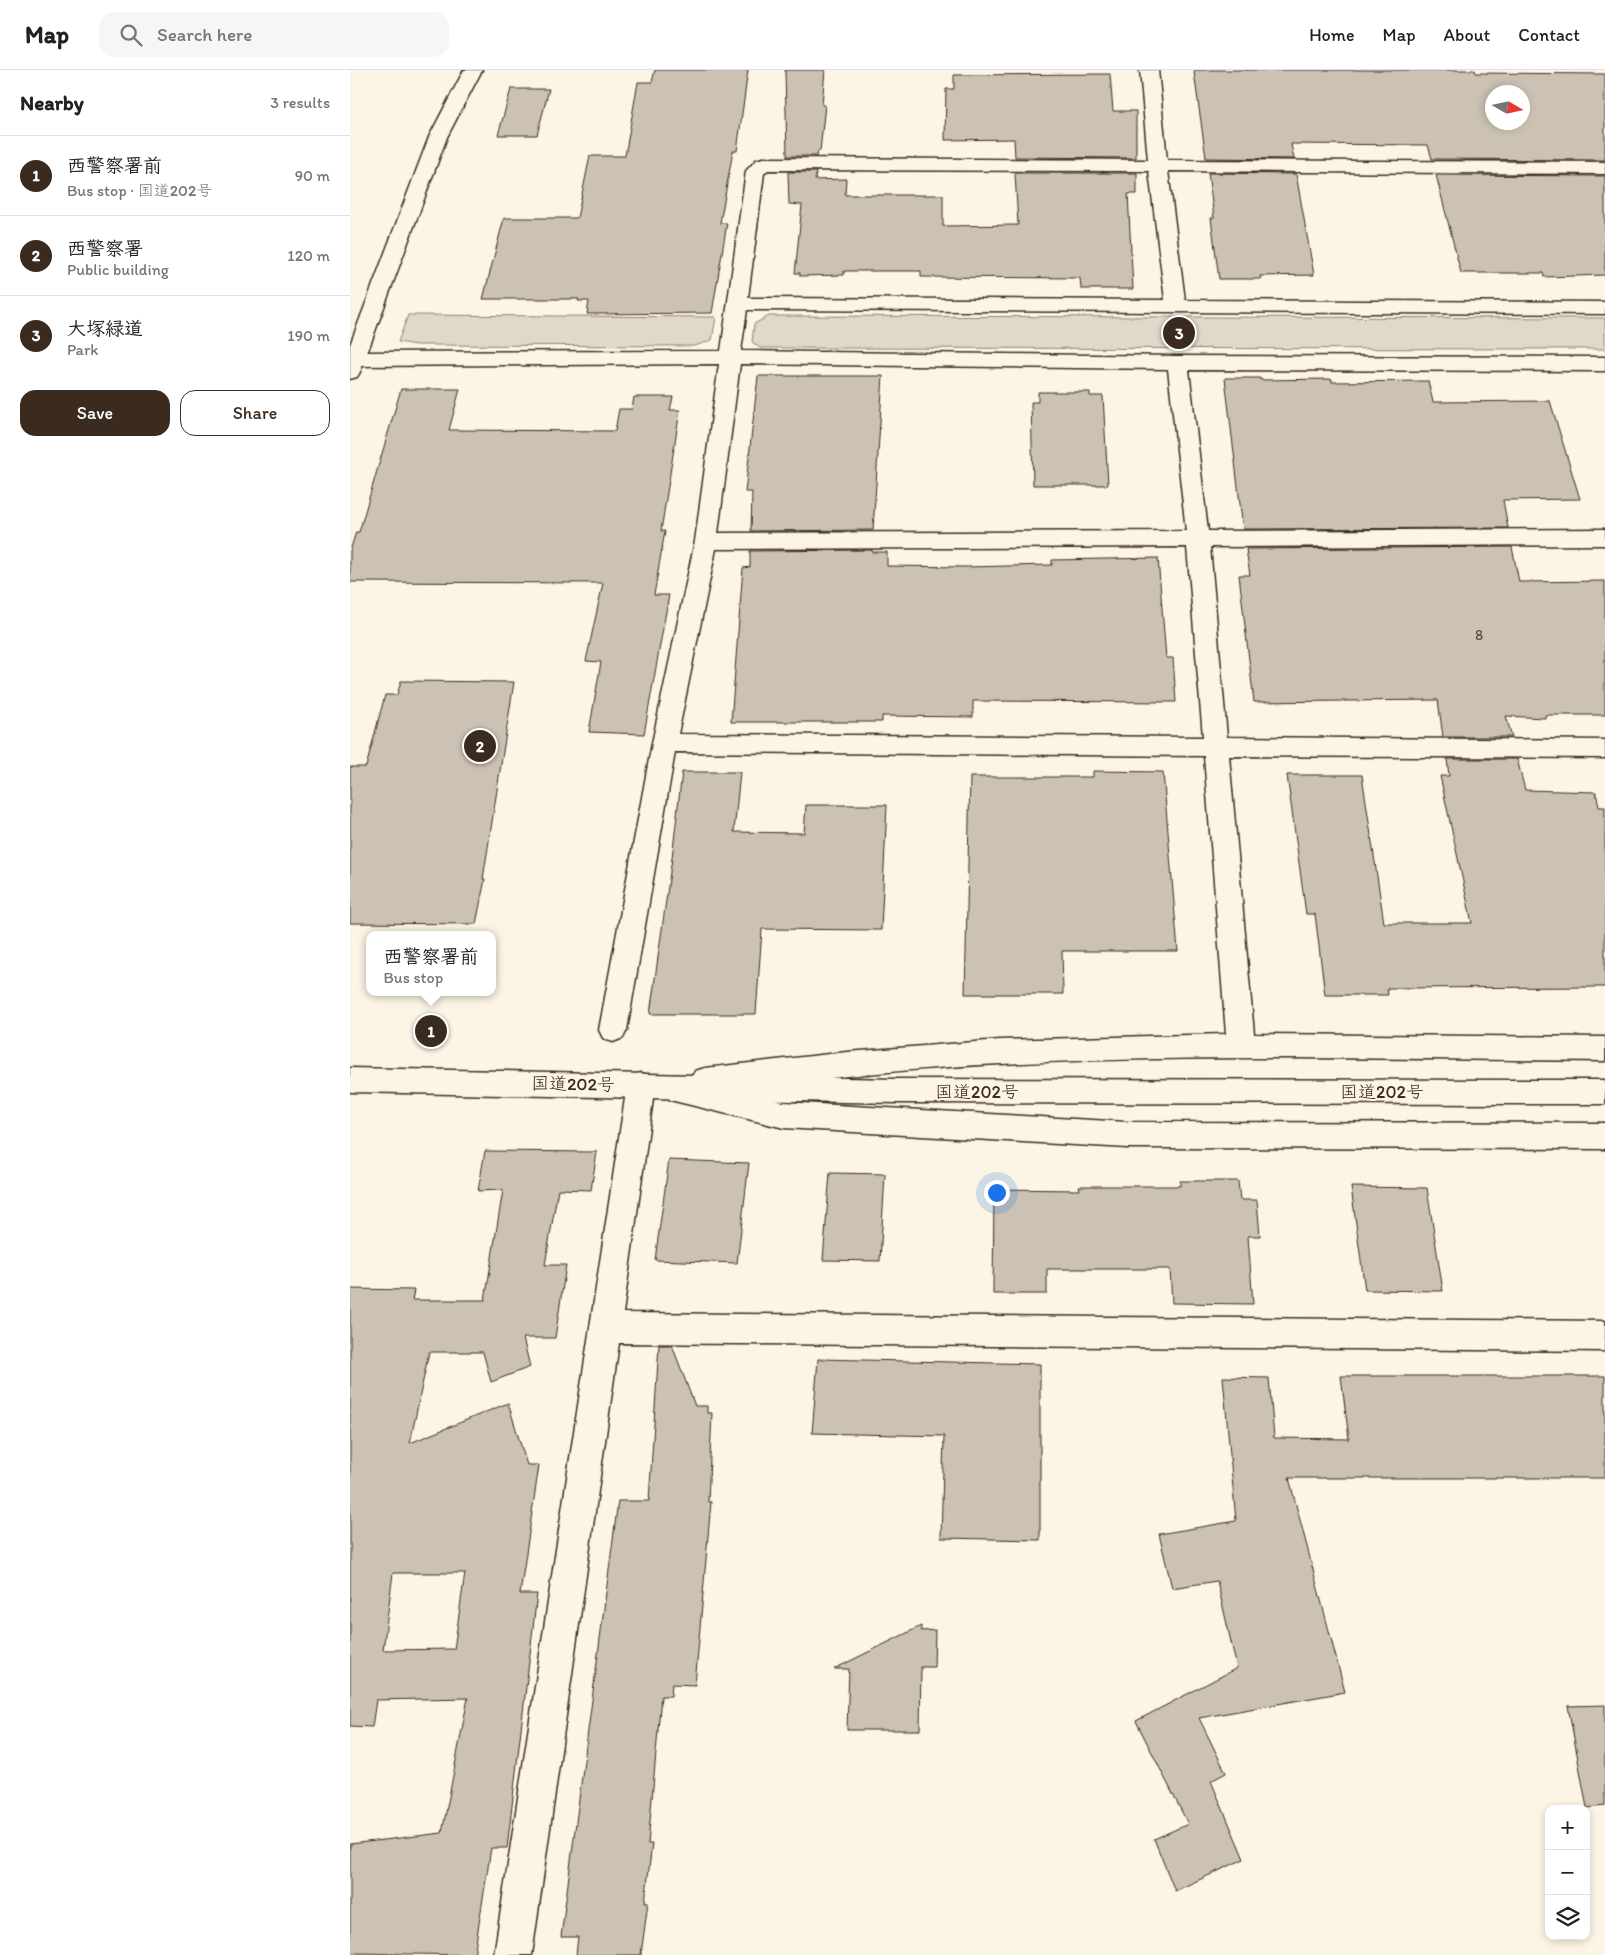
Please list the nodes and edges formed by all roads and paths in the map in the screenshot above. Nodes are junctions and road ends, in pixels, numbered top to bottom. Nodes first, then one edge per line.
1 (473, 70) edge
2 (1149, 70) edge
3 (1158, 166) junction
4 (1605, 168) edge
5 (738, 304) junction
6 (1176, 306) junction
7 (1605, 308) edge
8 (730, 357) junction
9 (352, 363) edge
10 (1178, 363) junction
11 (1605, 364) edge
12 (1605, 537) edge
13 (1198, 538) junction
14 (706, 541) junction
15 (664, 743) junction
16 (1216, 747) junction
17 (1605, 749) edge
18 (613, 1030) dead end
19 (1240, 1046) junction
20 (1605, 1049) edge
21 (350, 1080) edge
22 (649, 1085) junction
23 (1605, 1092) edge
24 (1605, 1136) edge
25 (606, 1328) junction
26 (1605, 1336) edge
27 (513, 1955) edge

1 - 9 main road
2 - 3 main road
3 - 4 main road
3 - 5 main road
3 - 6 main road
5 - 6 main road
5 - 8 main road
6 - 7 main road
8 - 9 main road
8 - 10 main road
8 - 14 main road
10 - 11 main road
10 - 13 main road
12 - 13 main road
13 - 14 main road
13 - 16 main road
14 - 15 main road
15 - 16 main road
15 - 18 main road
16 - 17 main road
16 - 19 main road
19 - 20 main road
19 - 22 main road
21 - 22 main road, 国道202号
22 - 23 main road, 国道202号
22 - 24 main road
22 - 25 main road
25 - 26 main road
25 - 27 main road

